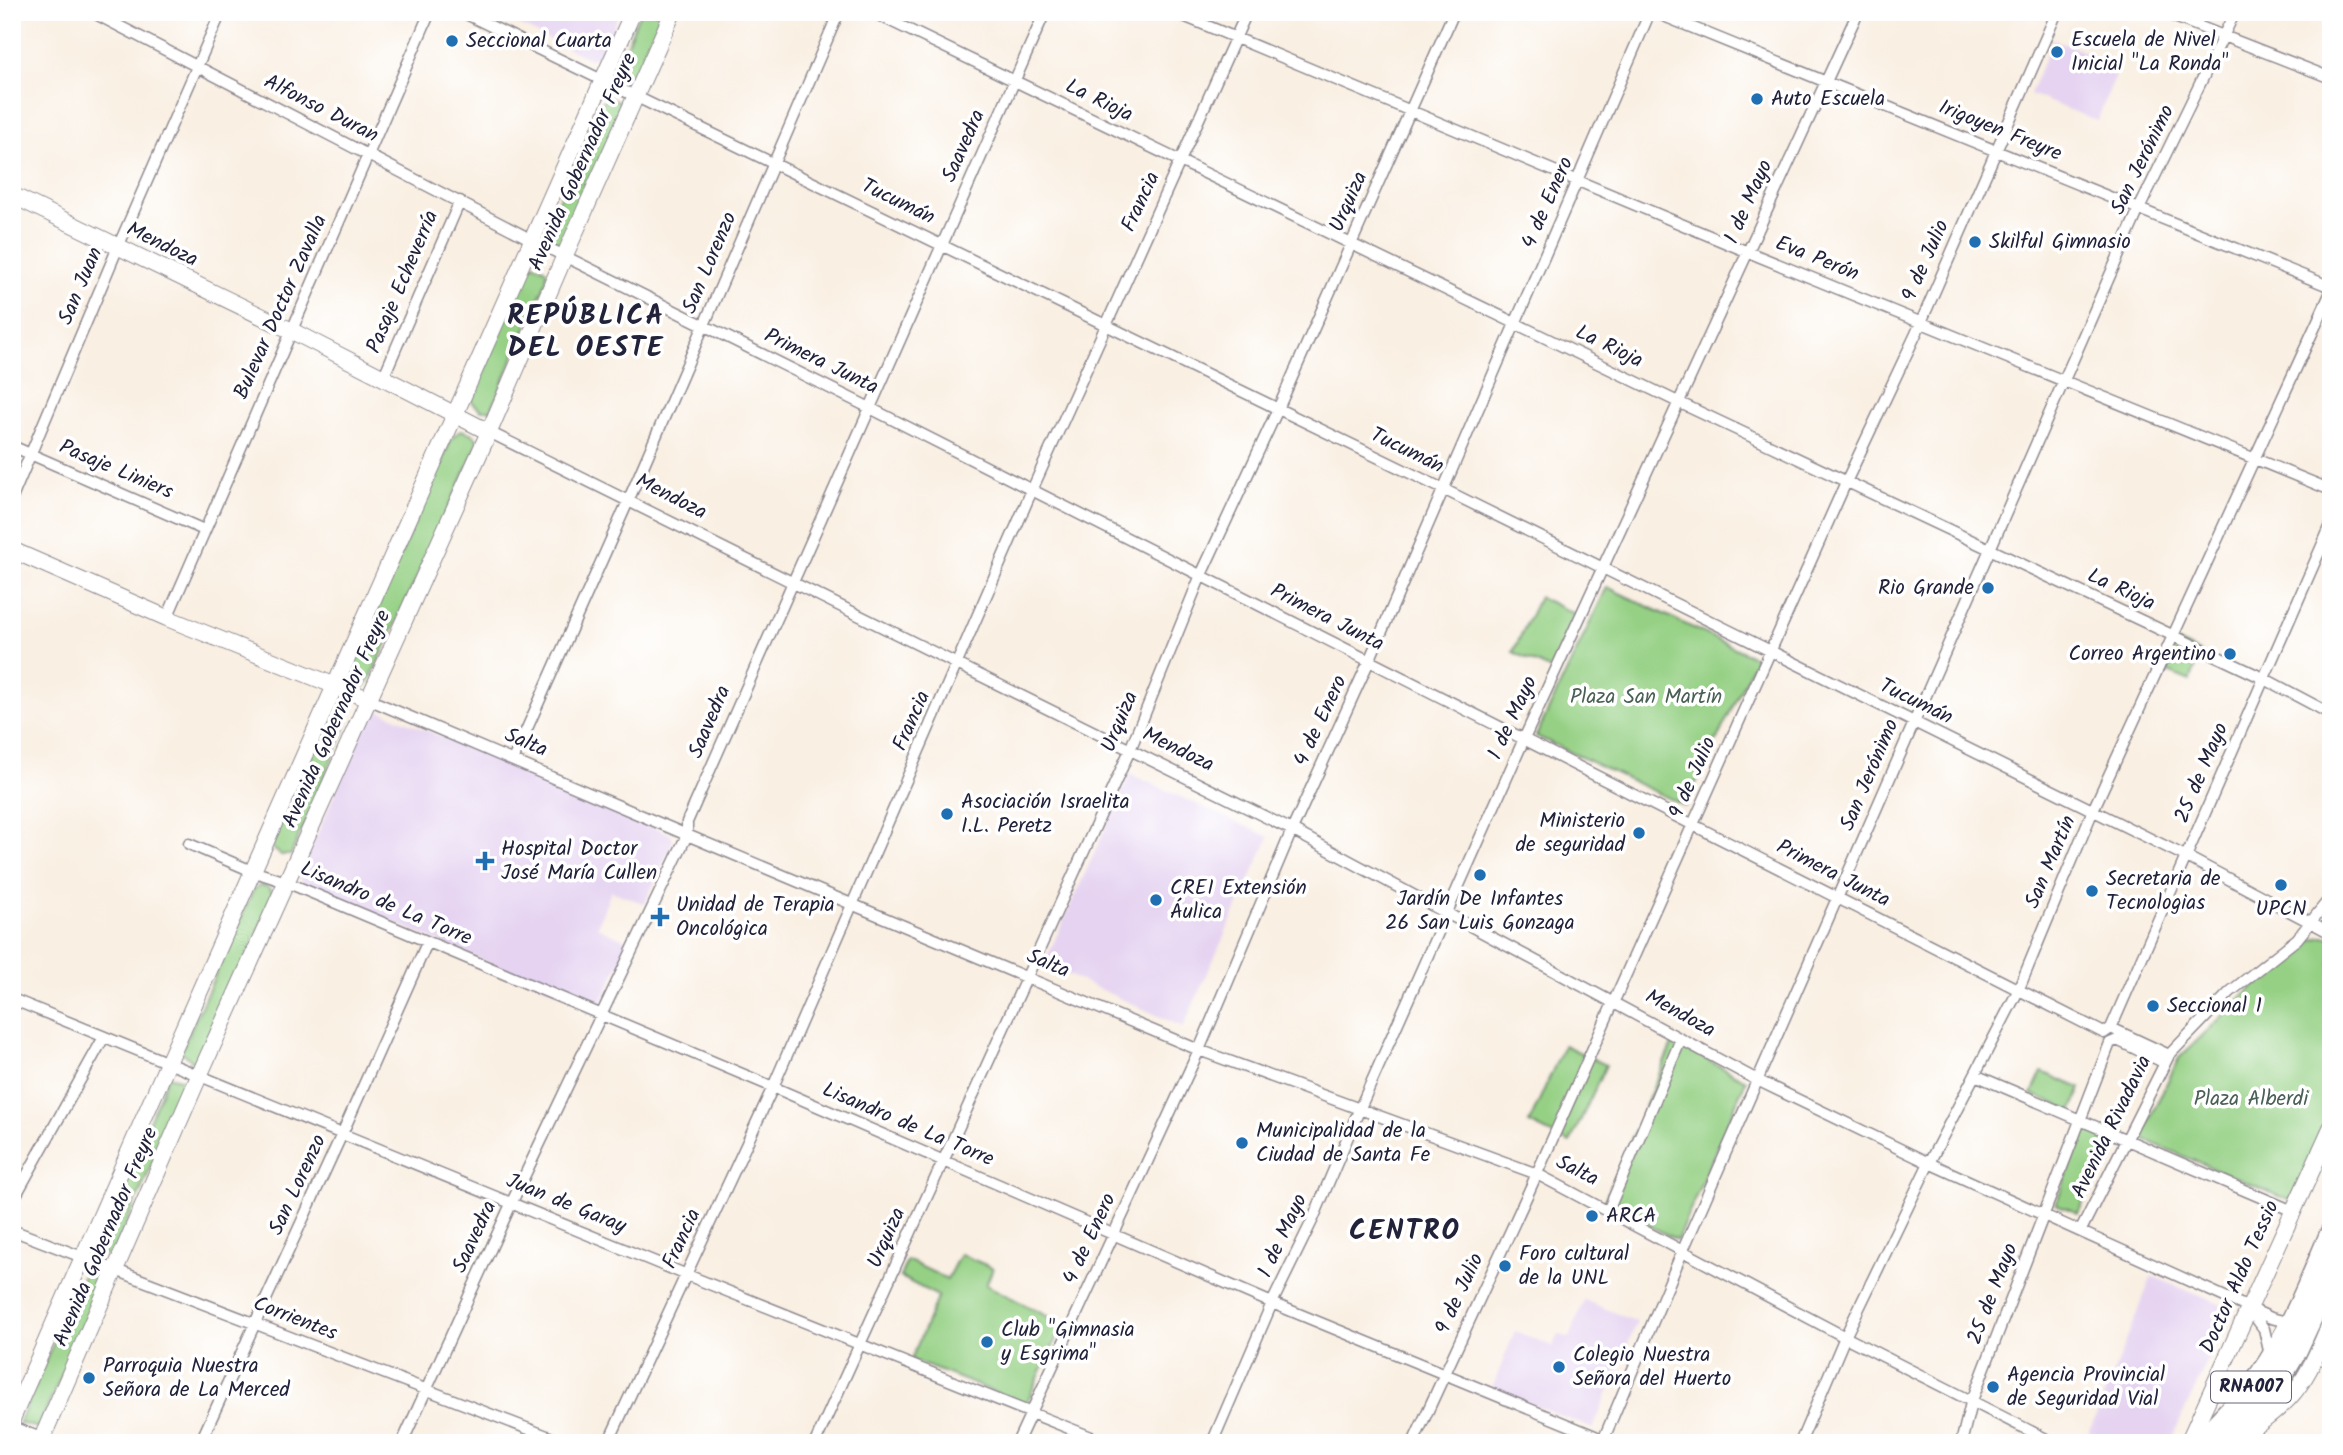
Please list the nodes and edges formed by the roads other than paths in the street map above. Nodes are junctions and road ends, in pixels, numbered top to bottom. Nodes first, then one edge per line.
1 (92, 12) edge
2 (221, 12) edge
3 (430, 12) edge
4 (462, 12) edge
5 (633, 12) edge
6 (673, 12) edge
7 (839, 12) edge
8 (872, 12) edge
9 (1045, 12) edge
10 (1174, 12) edge
11 (1247, 12) edge
12 (1454, 12) edge
13 (1652, 12) edge
14 (1858, 12) edge
15 (2057, 12) edge
16 (2162, 12) edge
17 (2235, 12) edge
18 (1236, 37) junction
19 (2223, 37) junction
20 (198, 67) junction
21 (2331, 79) edge
22 (602, 81) junction
23 (1825, 81) junction
24 (1014, 82) junction
25 (635, 96) junction
26 (1410, 111) junction
27 (1997, 150) junction
28 (369, 155) junction
29 (1181, 161) junction
30 (774, 164) junction
31 (1579, 181) junction
32 (12, 195) edge
33 (460, 201) junction
34 (2139, 209) junction
35 (532, 240) junction
36 (942, 244) junction
37 (1351, 245) junction
38 (118, 247) junction
39 (1748, 252) junction
40 (565, 255) junction
41 (2331, 289) edge
42 (1921, 321) junction
43 (1516, 323) junction
44 (704, 325) junction
45 (1106, 326) junction
46 (292, 331) junction
47 (383, 378) junction
48 (2064, 380) junction
49 (1678, 402) junction
50 (870, 408) junction
51 (1278, 409) junction
52 (454, 415) junction
53 (489, 432) junction
54 (12, 446) edge
55 (31, 455) junction
56 (2253, 459) junction
57 (1846, 482) junction
58 (1443, 489) junction
59 (1032, 490) junction
60 (2331, 490) edge
61 (12, 498) edge
62 (629, 499) junction
63 (2331, 525) edge
64 (204, 530) junction
65 (12, 550) edge
66 (1990, 551) junction
67 (1603, 570) junction
68 (1201, 575) junction
69 (792, 581) junction
70 (167, 618) junction
71 (2173, 636) junction
72 (1770, 653) junction
73 (1369, 661) junction
74 (958, 664) junction
75 (2263, 678) junction
76 (334, 686) junction
77 (368, 699) junction
78 (2331, 714) edge
79 (1914, 722) junction
80 (1524, 739) junction
81 (1130, 750) junction
82 (513, 760) junction
83 (2093, 810) junction
84 (1693, 826) junction
85 (1292, 830) junction
86 (687, 835) junction
87 (189, 844) dead end
88 (2187, 857) junction
89 (253, 871) junction
90 (286, 882) junction
91 (1839, 897) junction
92 (2331, 897) edge
93 (852, 905) junction
94 (1447, 912) junction
95 (2312, 923) junction
96 (2331, 933) edge
97 (427, 943) junction
98 (1027, 978) junction
99 (2018, 991) junction
100 (12, 999) edge
101 (1613, 1001) junction
102 (601, 1015) junction
103 (2107, 1030) junction
104 (104, 1037) junction
105 (1681, 1038) junction
106 (1199, 1050) junction
107 (2167, 1059) junction
108 (168, 1063) junction
109 (1975, 1075) junction
110 (199, 1076) junction
111 (1757, 1080) junction
112 (773, 1087) junction
113 (1360, 1108) junction
114 (2081, 1119) junction
115 (2331, 1128) edge
116 (342, 1134) junction
117 (2126, 1139) junction
118 (942, 1160) junction
119 (1929, 1163) junction
120 (1537, 1174) junction
121 (12, 1202) edge
122 (512, 1202) junction
123 (1608, 1211) junction
124 (2293, 1212) junction
125 (2044, 1214) junction
126 (12, 1230) edge
127 (2081, 1230) junction
128 (2331, 1233) edge
129 (1113, 1234) junction
130 (1683, 1250) junction
131 (82, 1257) junction
132 (116, 1269) junction
133 (687, 1275) junction
134 (2331, 1275) edge
135 (1272, 1303) junction
136 (2249, 1308) junction
137 (255, 1324) junction
138 (2315, 1324) edge
139 (1845, 1337) junction
140 (861, 1344) junction
141 (2270, 1361) junction
142 (1444, 1374) junction
143 (2284, 1389) junction
144 (426, 1391) junction
145 (1971, 1403) junction
146 (1032, 1412) junction
147 (12, 1419) edge
148 (12, 1427) edge
149 (45, 1441) edge
150 (1606, 1442) edge
151 (200, 1443) edge
152 (402, 1443) edge
153 (565, 1443) edge
154 (608, 1443) edge
155 (815, 1443) edge
156 (1017, 1443) edge
157 (1106, 1443) edge
158 (1212, 1443) edge
159 (1413, 1443) edge
160 (1800, 1443) edge
161 (1961, 1443) edge
162 (2054, 1443) edge
163 (2189, 1443) edge
164 (2200, 1443) edge
165 (2224, 1443) edge
166 (2232, 1443) edge

1 - 20 street, Alfonso Duran
2 - 20 street, San Juan
3 - 28 street, Bulevar Doctor Zavalla
4 - 22 street, Tucumán
5 - 22 main road, Avenida Gobernador Freyre
6 - 25 main road, Avenida Gobernador Freyre
7 - 30 street, San Lorenzo
8 - 24 street, La Rioja
9 - 24 street, Saavedra
10 - 18 street, Eva Perón
11 - 18 street, Francia
12 - 26 street, Urquiza
13 - 23 street, Irigoyen Freyre
13 - 31 street, 4 de Enero
14 - 23 street, 1 de Mayo
15 - 27 street, 9 de Julio
16 - 19 street
17 - 19 street, San Jerónimo
18 - 26 street, Eva Perón
18 - 29 street, Francia
19 - 21 street
19 - 34 street, San Jerónimo
20 - 28 street, Alfonso Duran
20 - 38 street, San Juan
22 - 25 street, Tucumán
22 - 35 main road, Avenida Gobernador Freyre
23 - 27 street, Irigoyen Freyre
23 - 39 street, 1 de Mayo
24 - 29 street, La Rioja
24 - 36 street, Saavedra
25 - 30 street, Tucumán
25 - 40 main road, Avenida Gobernador Freyre
26 - 31 street, Eva Perón
26 - 37 street, Urquiza
27 - 34 street, Irigoyen Freyre
27 - 42 street, 9 de Julio
28 - 33 street, Alfonso Duran
28 - 46 street, Bulevar Doctor Zavalla
29 - 37 street, La Rioja
29 - 45 street, Francia
30 - 36 street, Tucumán
30 - 44 street, San Lorenzo
31 - 39 street, Eva Perón
31 - 43 street, 4 de Enero
32 - 38 main road, Mendoza
33 - 35 street, Alfonso Duran
33 - 47 street, Pasaje Echeverría
34 - 41 street, Irigoyen Freyre
34 - 48 street, San Jerónimo
35 - 40 street, Primera Junta
35 - 52 main road, Avenida Gobernador Freyre
36 - 45 street, Tucumán
36 - 50 street, Saavedra
37 - 43 street, La Rioja
37 - 51 street, Urquiza
38 - 46 main road, Mendoza
38 - 55 street, San Juan
39 - 42 street, Eva Perón
39 - 49 street, 1 de Mayo
40 - 44 street, Primera Junta
40 - 53 main road, Avenida Gobernador Freyre
41 - 56 street, San Martín
42 - 48 street, Eva Perón
42 - 57 street, 9 de Julio
43 - 49 street, La Rioja
43 - 58 street, 4 de Enero
44 - 50 street, Primera Junta
44 - 62 street, San Lorenzo
45 - 51 street, Tucumán
45 - 59 street, Francia
46 - 47 main road, Mendoza
46 - 64 street, Bulevar Doctor Zavalla
47 - 52 main road, Mendoza
48 - 56 street, Eva Perón
48 - 66 street, San Jerónimo
49 - 57 street, La Rioja
49 - 67 street, 1 de Mayo
50 - 59 street, Primera Junta
50 - 69 street, Saavedra
51 - 58 street, Tucumán
51 - 68 street, Urquiza
52 - 53 main road, Mendoza
52 - 76 main road, Avenida Gobernador Freyre
53 - 62 street, Mendoza
53 - 77 main road, Avenida Gobernador Freyre
54 - 55 street, Pasaje Liniers
55 - 61 street, San Juan
55 - 64 street, Pasaje Liniers
56 - 60 street, Eva Perón
56 - 71 street, San Martín
57 - 66 street, La Rioja
57 - 72 street, 9 de Julio
58 - 67 street, Tucumán
58 - 73 street, 4 de Enero
59 - 68 street, Primera Junta
59 - 74 street, Francia
62 - 69 street, Mendoza
62 - 82 street, San Lorenzo
63 - 75 street, 25 de Mayo
64 - 70 street, Bulevar Doctor Zavalla
65 - 70 main road, Salta
66 - 71 street, La Rioja
66 - 79 street, San Jerónimo
67 - 72 street, Tucumán
67 - 80 street, 1 de Mayo
68 - 73 street, Primera Junta
68 - 81 street, Urquiza
69 - 74 street, Mendoza
69 - 86 street, Saavedra
70 - 76 main road, Salta
71 - 75 street, La Rioja
71 - 83 street, San Martín
72 - 79 street, Tucumán
72 - 84 street, 9 de Julio
73 - 80 street, Primera Junta
73 - 85 street, 4 de Enero
74 - 81 street, Mendoza
74 - 93 street, Francia
75 - 78 street, La Rioja
75 - 88 street, 25 de Mayo
76 - 77 main road, Salta
76 - 89 main road, Avenida Gobernador Freyre
77 - 82 street, Salta
77 - 90 main road, Avenida Gobernador Freyre
79 - 83 street, Tucumán
79 - 91 street, San Jerónimo
80 - 84 street, Primera Junta
80 - 94 street, 1 de Mayo
81 - 85 street, Mendoza
81 - 98 street, Urquiza
82 - 86 street, Salta
83 - 88 street, Tucumán
83 - 99 street, San Martín
84 - 91 street, Primera Junta
84 - 101 street, 9 de Julio
85 - 94 street, Mendoza
85 - 106 street, 4 de Enero
86 - 93 street, Salta
86 - 102 street, Saavedra
87 - 89 street, Lisandro de La Torre
88 - 95 street, Tucumán
88 - 103 street, 25 de Mayo
89 - 90 street, Lisandro de La Torre
89 - 108 main road, Avenida Gobernador Freyre
90 - 97 street, Lisandro de La Torre
90 - 110 main road, Avenida Gobernador Freyre
91 - 99 street, Primera Junta
91 - 111 street, San Jerónimo
92 - 95 street, Avenida Rivadavia
93 - 98 street, Salta
93 - 112 street, Francia
94 - 101 street, Mendoza
94 - 113 street, 1 de Mayo
95 - 96 street, Tucumán
95 - 107 street, Avenida Rivadavia
97 - 102 street, Lisandro de La Torre
97 - 116 street, San Lorenzo
98 - 106 street, Salta
98 - 118 street, Urquiza
99 - 103 street, Primera Junta
99 - 109 street, San Martín
100 - 104 street, Juan de Garay
101 - 105 street, Mendoza
101 - 120 street, 9 de Julio
102 - 112 street, Lisandro de La Torre
102 - 122 street, Saavedra
103 - 107 street, Primera Junta
104 - 108 street, Juan de Garay
104 - 121 street
105 - 111 street, Mendoza
105 - 123 street
106 - 113 street, Salta
106 - 129 street, 4 de Enero
107 - 114 street, 25 de Mayo
107 - 117 street, Avenida Rivadavia
108 - 110 street, Juan de Garay
108 - 131 main road, Avenida Gobernador Freyre
109 - 114 street
109 - 119 street, San Martín
110 - 116 street, Juan de Garay
110 - 132 main road, Avenida Gobernador Freyre
111 - 119 street, Mendoza
111 - 130 street, San Jerónimo
112 - 118 street, Lisandro de La Torre
112 - 133 street, Francia
113 - 120 street, Salta
113 - 135 street, 1 de Mayo
114 - 117 street
114 - 125 street, 25 de Mayo
115 - 124 main road, Doctor Aldo Tessio
116 - 122 street, Juan de Garay
116 - 137 street, San Lorenzo
117 - 124 street
117 - 127 street, Avenida Rivadavia
118 - 129 street, Lisandro de La Torre
118 - 140 street, Urquiza
119 - 125 street, Mendoza
119 - 139 street, San Martín
120 - 123 street, Salta
120 - 142 street, 9 de Julio
122 - 133 street, Juan de Garay
122 - 144 street, Saavedra
123 - 130 street, Salta
124 - 136 main road, Doctor Aldo Tessio
125 - 127 street, Mendoza
125 - 145 street, 25 de Mayo
126 - 131 street, Corrientes
127 - 136 street, Mendoza
128 - 138 highway, RNA007
129 - 135 street, Lisandro de La Torre
129 - 146 street, 4 de Enero
130 - 139 street, Salta
130 - 150 street, San Jerónimo
131 - 132 street, Corrientes
131 - 147 main road, Avenida Gobernador Freyre
132 - 137 street, Corrientes
132 - 149 main road, Avenida Gobernador Freyre
133 - 140 street, Juan de Garay
133 - 154 street, Francia
134 - 138 highway, RNA007
135 - 142 street, Lisandro de La Torre
135 - 158 street, 1 de Mayo
136 - 138 street, Mendoza
136 - 141 street
136 - 163 main road, Doctor Aldo Tessio
137 - 144 street, Corrientes
137 - 151 street, San Lorenzo
138 - 141 highway, RNA007
138 - 143 highway, RNA007
139 - 145 street, Salta
139 - 160 street, San Martín
140 - 146 street, Juan de Garay
140 - 155 street, Urquiza
141 - 143 street
141 - 164 highway, RNA007
142 - 150 street, Lisandro de La Torre
142 - 159 street, 9 de Julio
143 - 165 highway, RNA007
143 - 166 main road
144 - 152 street, Saavedra
144 - 153 street, Corrientes
145 - 161 street, 25 de Mayo
145 - 162 street, Salta
146 - 156 street, 4 de Enero
146 - 157 street, Juan de Garay
148 - 149 street

